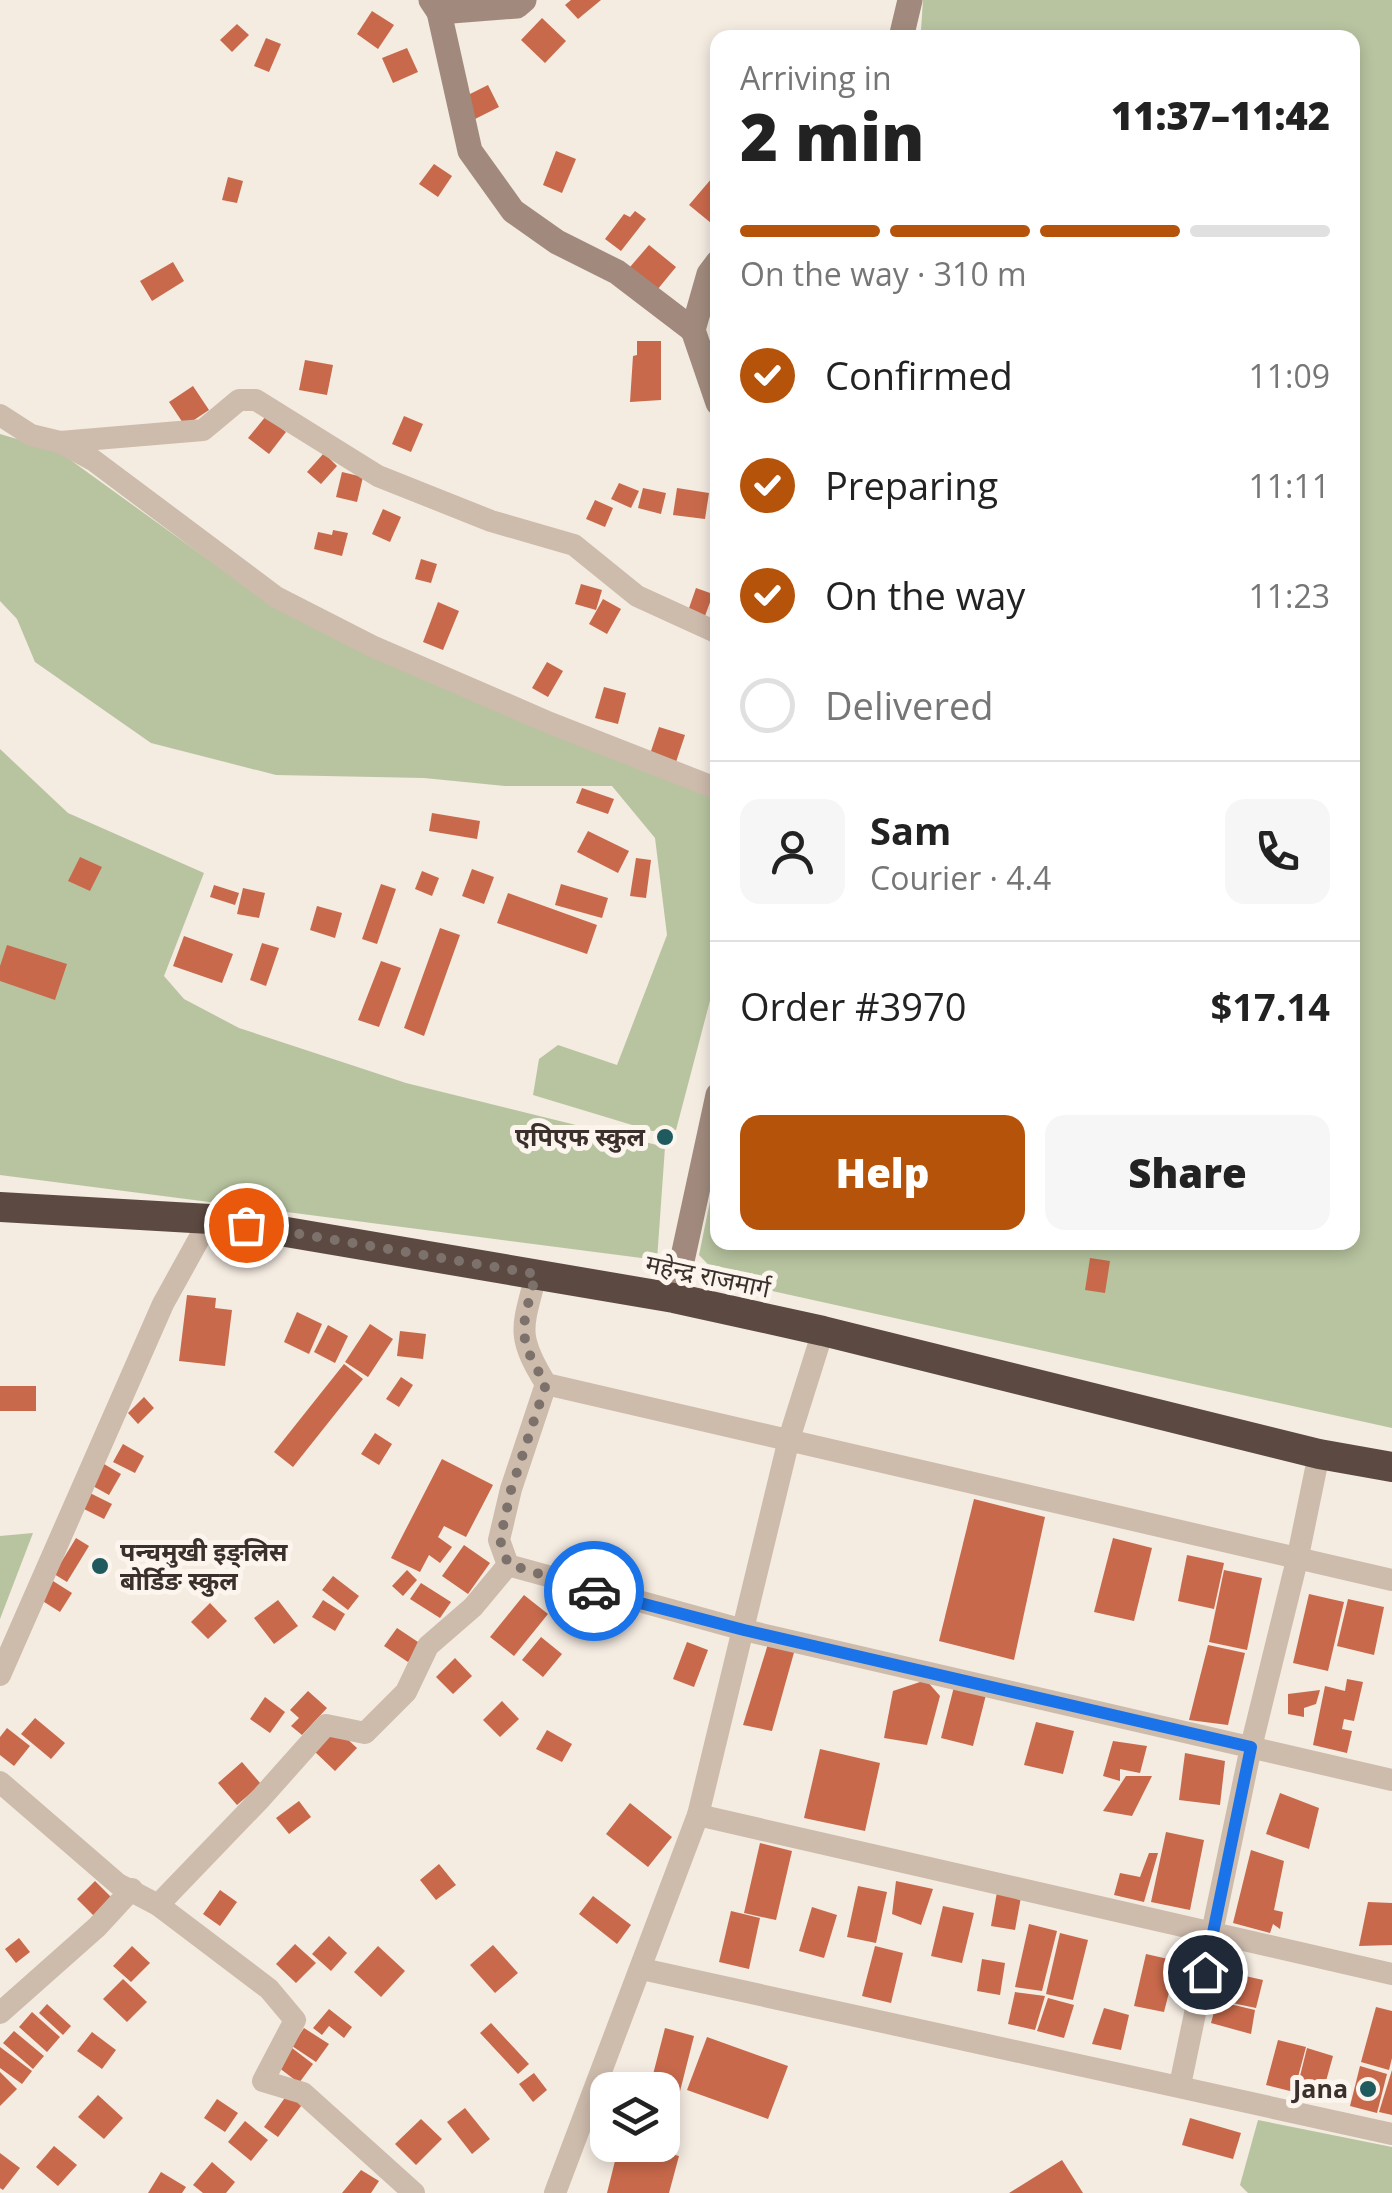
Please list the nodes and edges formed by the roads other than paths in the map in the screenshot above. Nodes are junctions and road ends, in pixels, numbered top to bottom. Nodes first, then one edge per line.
1 (524, 0) edge
2 (910, 0) edge
3 (435, 6) edge
4 (903, 30) edge
5 (710, 273) edge
6 (693, 330) junction
7 (710, 380) edge
8 (0, 414) edge
9 (60, 442) junction
10 (710, 629) edge
11 (710, 786) edge
12 (710, 1132) edge
13 (0, 1207) edge
14 (210, 1219) junction
15 (536, 1274) junction
16 (674, 1298) junction
17 (822, 1332) junction
18 (546, 1384) junction
19 (789, 1438) junction
20 (1319, 1454) junction
21 (1392, 1468) edge
22 (1298, 1556) junction
23 (508, 1564) junction
24 (1392, 1580) edge
25 (744, 1630) junction
26 (0, 1675) edge
27 (1251, 1747) junction
28 (1392, 1780) edge
29 (0, 1782) edge
30 (698, 1815) junction
31 (132, 1890) junction
32 (158, 1905) junction
33 (1213, 1934) junction
34 (642, 1969) junction
35 (1392, 1974) edge
36 (0, 2014) edge
37 (1180, 2085) junction
38 (1392, 2134) edge
39 (414, 2193) edge
40 (555, 2193) edge

1 - 3 street
2 - 4 street
3 - 6 street
5 - 6 street
6 - 7 street
8 - 9 street
9 - 10 street
9 - 11 street
12 - 16 street
13 - 14 highway, महेन्द्र राजमार्ग
14 - 15 highway, महेन्द्र राजमार्ग
14 - 26 street
15 - 16 highway, महेन्द्र राजमार्ग
15 - 18 street
16 - 17 highway, महेन्द्र राजमार्ग
17 - 19 street
17 - 20 highway, महेन्द्र राजमार्ग
18 - 19 street
18 - 23 street
19 - 22 street
19 - 25 street
20 - 21 highway, महेन्द्र राजमार्ग
20 - 22 street
22 - 24 street
22 - 27 street
23 - 25 street
23 - 32 street
25 - 27 street
25 - 30 street
27 - 28 street
27 - 33 street
29 - 31 street
30 - 33 street
30 - 34 street
31 - 32 street
31 - 36 street
32 - 39 street
33 - 35 street
33 - 37 street
34 - 37 street
34 - 40 street
37 - 38 street

